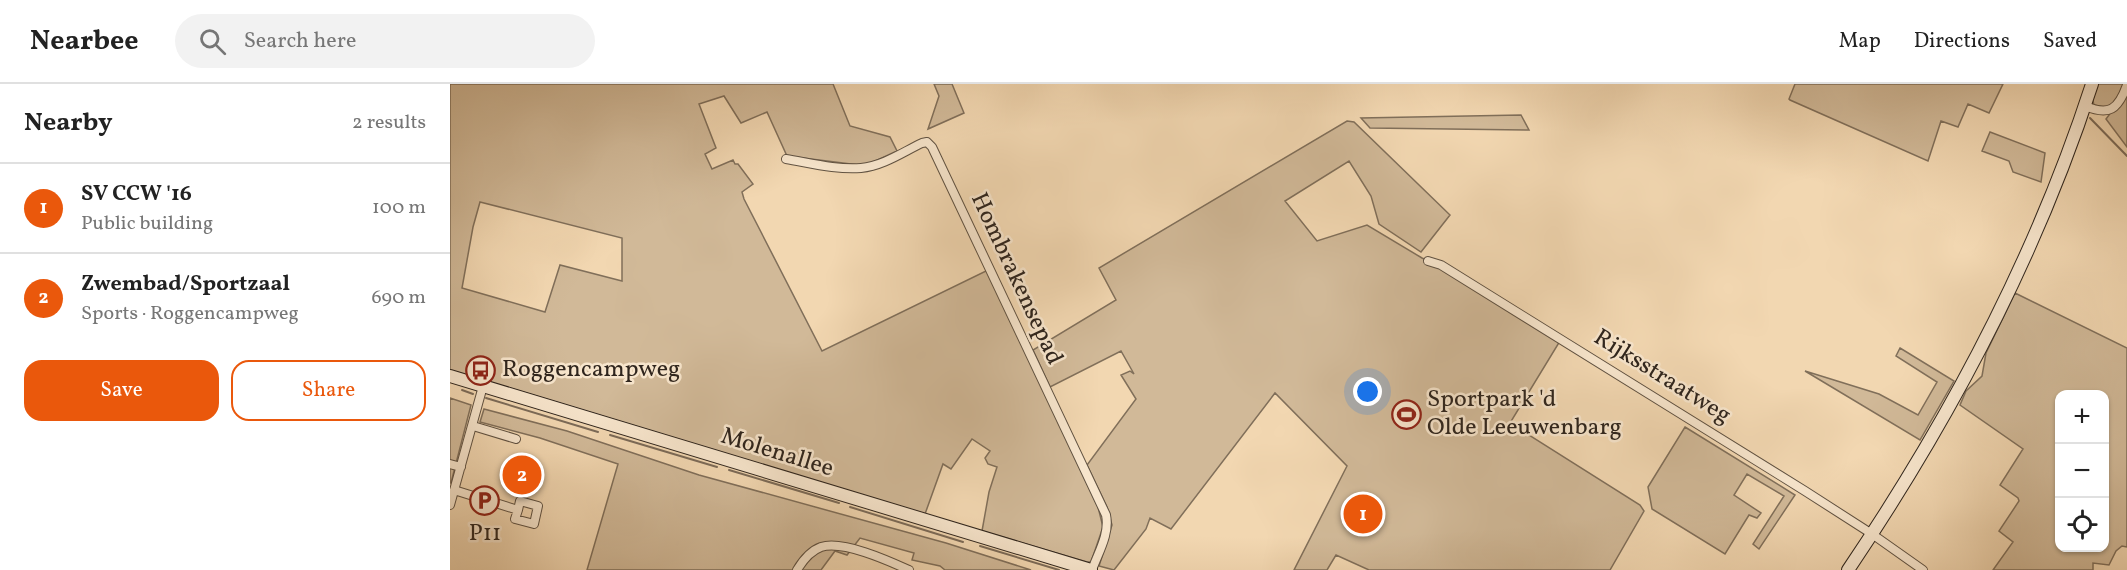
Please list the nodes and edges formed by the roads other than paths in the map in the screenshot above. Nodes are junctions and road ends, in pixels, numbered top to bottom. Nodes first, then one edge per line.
1 (2092, 84) edge
2 (2127, 85) edge
3 (2085, 106) junction
4 (786, 159) dead end
5 (1428, 261) dead end
6 (450, 376) edge
7 (483, 386) junction
8 (473, 426) junction
9 (516, 439) dead end
10 (450, 464) edge
11 (461, 467) junction
12 (454, 490) junction
13 (450, 505) edge
14 (518, 510) dead end
15 (1872, 534) junction
16 (797, 570) edge
17 (909, 570) edge
18 (1091, 570) edge
19 (1848, 570) edge
20 (1923, 570) edge

1 - 3 main road
2 - 3 street
3 - 15 main road
4 - 18 street, Hombrakensepad
5 - 15 street, Rijksstraatweg
6 - 7 main road, Molenallee
7 - 8 street
7 - 18 main road, Molenallee
8 - 9 street
8 - 11 street
10 - 11 street
11 - 12 street
12 - 13 street
12 - 14 street
15 - 19 main road
15 - 20 street, Rijksstraatweg
16 - 17 street

